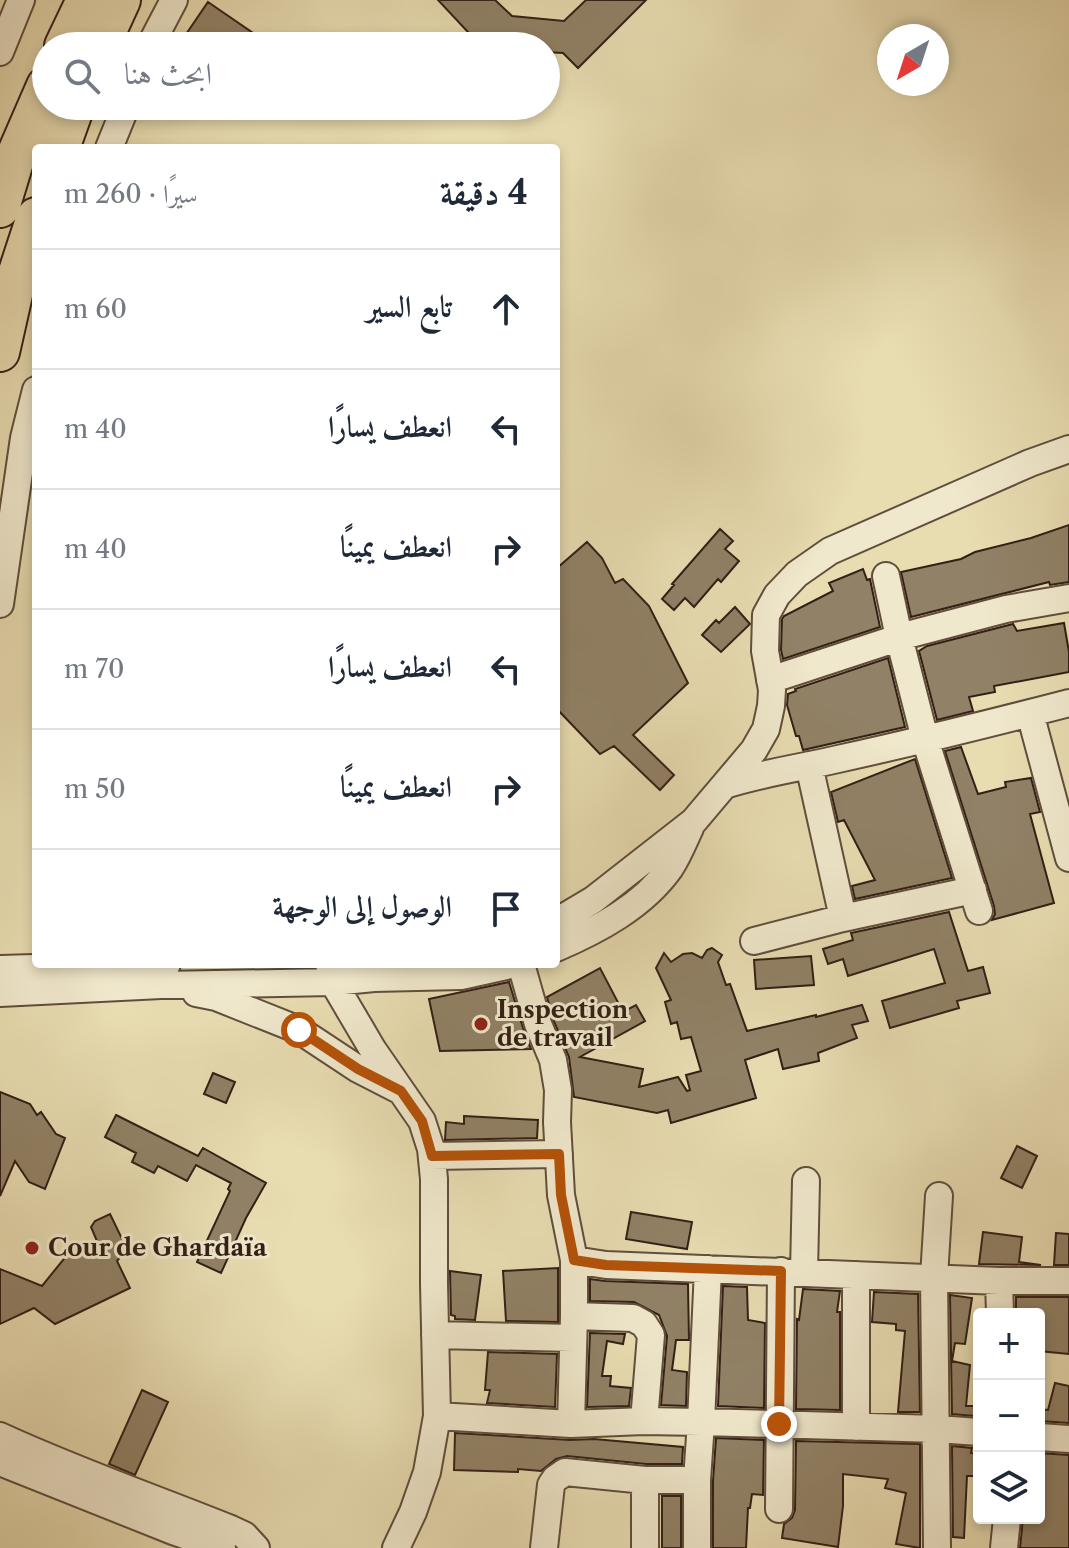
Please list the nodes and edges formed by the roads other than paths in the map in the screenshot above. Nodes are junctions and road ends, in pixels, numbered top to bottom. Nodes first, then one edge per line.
1 (21, 0) edge
2 (86, 0) edge
3 (121, 0) edge
4 (174, 0) edge
5 (71, 32) edge
6 (106, 32) edge
7 (157, 32) edge
8 (0, 52) edge
9 (32, 118) edge
10 (70, 120) edge
11 (120, 120) edge
12 (61, 144) edge
13 (111, 144) edge
14 (0, 208) edge
15 (32, 229) edge
16 (1, 346) edge
17 (32, 406) edge
18 (1069, 449) edge
19 (886, 576) dead end
20 (1069, 598) edge
21 (0, 604) edge
22 (899, 637) junction
23 (770, 680) junction
24 (1069, 703) edge
25 (1030, 713) junction
26 (925, 739) junction
27 (809, 765) junction
28 (725, 785) junction
29 (694, 821) junction
30 (1069, 858) edge
31 (843, 918) junction
32 (560, 920) edge
33 (754, 941) dead end
34 (560, 946) edge
35 (499, 968) edge
36 (519, 968) edge
37 (0, 969) edge
38 (331, 973) edge
39 (164, 974) edge
40 (0, 993) edge
41 (401, 1091) junction
42 (559, 1154) junction
43 (432, 1156) junction
44 (806, 1181) dead end
45 (939, 1196) dead end
46 (574, 1260) junction
47 (708, 1269) junction
48 (792, 1272) junction
49 (856, 1275) junction
50 (934, 1277) junction
51 (999, 1281) junction
52 (1069, 1281) edge
53 (1000, 1308) edge
54 (574, 1327) junction
55 (435, 1335) junction
56 (437, 1416) junction
57 (644, 1421) junction
58 (701, 1422) junction
59 (571, 1424) junction
60 (779, 1424) junction
61 (856, 1427) junction
62 (937, 1429) junction
63 (973, 1432) edge
64 (0, 1436) edge
65 (1045, 1437) edge
66 (1069, 1439) edge
67 (0, 1462) edge
68 (45, 1468) junction
69 (645, 1480) junction
70 (697, 1480) junction
71 (779, 1509) dead end
72 (177, 1520) junction
73 (1006, 1524) edge
74 (222, 1548) edge
75 (256, 1548) edge
76 (396, 1548) edge
77 (544, 1548) edge
78 (645, 1548) edge
79 (697, 1548) edge
80 (937, 1548) edge
81 (1004, 1548) edge

1 - 8 street
2 - 5 highway
3 - 6 highway
4 - 7 street
9 - 14 highway
10 - 12 highway
11 - 13 street
15 - 16 highway
17 - 21 street
18 - 23 street
19 - 22 street
20 - 22 street
22 - 23 street
22 - 26 street
23 - 28 street
24 - 25 street
25 - 26 street
25 - 30 street
26 - 27 street
26 - 31 street
27 - 28 street
27 - 31 street
28 - 29 street
29 - 32 street
29 - 34 street
31 - 33 street
35 - 38 street
36 - 42 street
37 - 39 street
38 - 39 street
38 - 41 street
39 - 40 street
39 - 41 street
41 - 43 street
42 - 43 street
42 - 46 street
43 - 55 street
44 - 48 street
45 - 50 street
46 - 47 street
46 - 54 street
47 - 48 street
47 - 58 street
48 - 49 street
48 - 60 street
49 - 50 street
49 - 61 street
50 - 51 street
50 - 62 street
51 - 52 street
51 - 53 street
54 - 55 street
54 - 57 street
54 - 59 street
55 - 56 street
56 - 59 street
56 - 76 street
57 - 58 street
57 - 59 street
58 - 60 street
58 - 70 street
60 - 61 street
60 - 71 street
61 - 62 street
62 - 63 street
62 - 80 street
64 - 68 street
65 - 66 street
67 - 68 street
68 - 72 street
69 - 70 street
69 - 77 street
69 - 78 street
70 - 79 street
72 - 74 street
72 - 75 street
73 - 81 street

